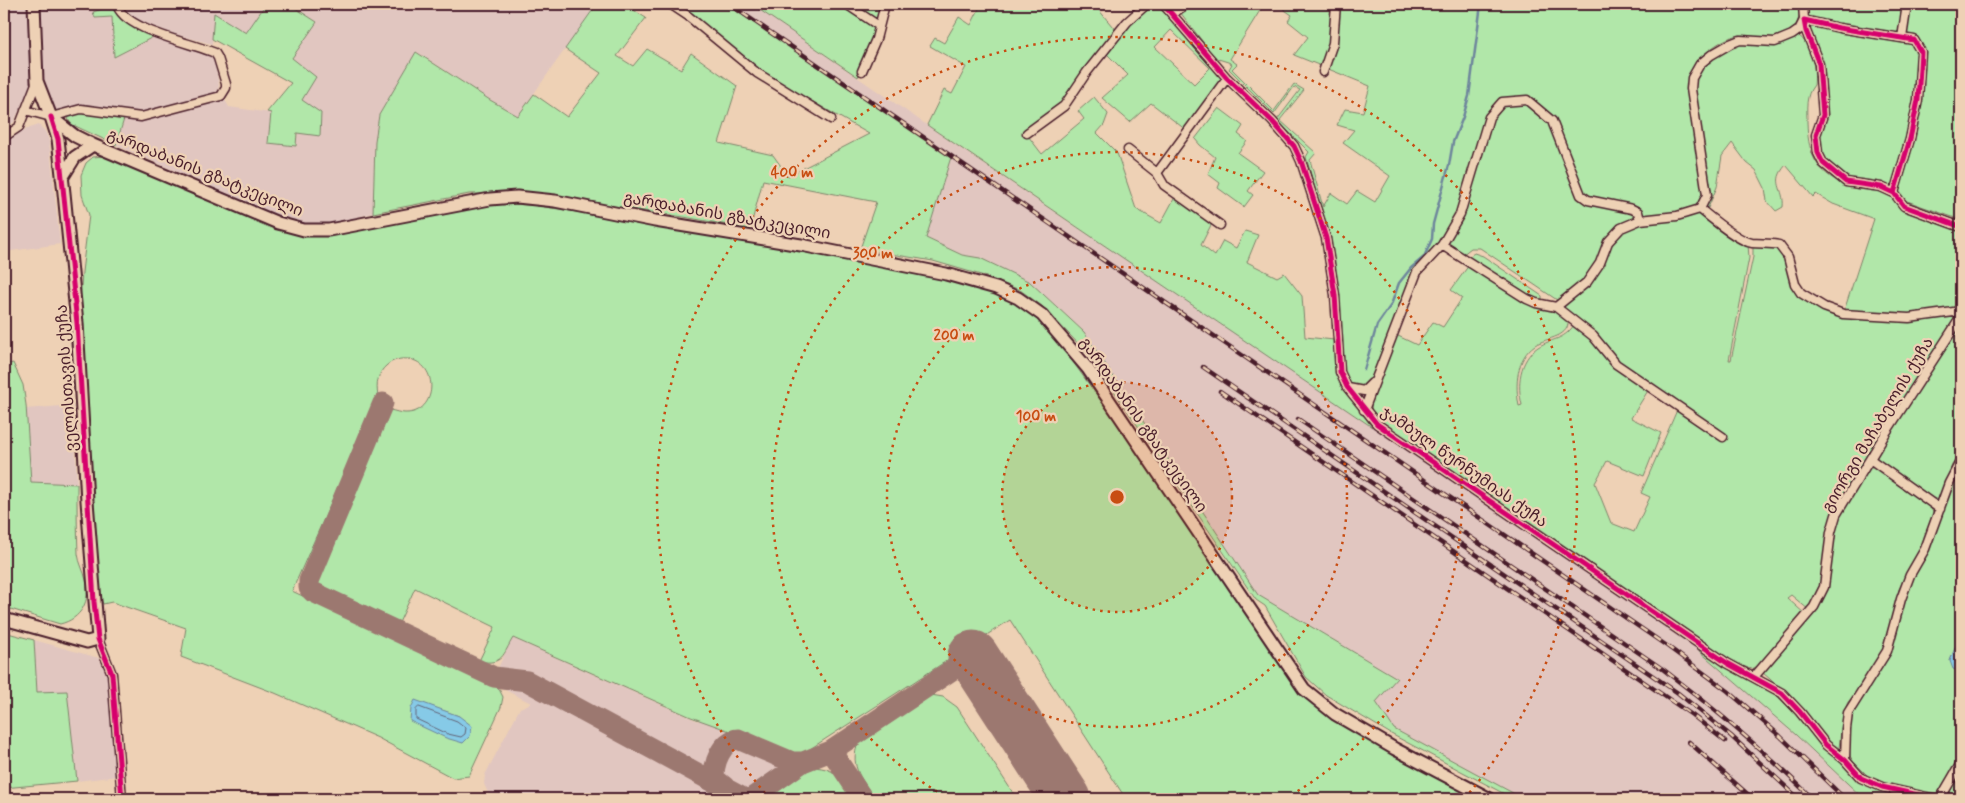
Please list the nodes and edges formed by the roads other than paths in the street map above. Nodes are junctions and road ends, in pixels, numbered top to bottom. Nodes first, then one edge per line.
1 (34, 4) edge
2 (117, 4) edge
3 (670, 4) edge
4 (846, 4) edge
5 (885, 4) edge
6 (1147, 4) edge
7 (1163, 4) edge
8 (1187, 4) edge
9 (1336, 4) edge
10 (1803, 4) edge
11 (1907, 4) edge
12 (1955, 4) edge
13 (1961, 8) edge
14 (1172, 14) junction
15 (1804, 20) junction
16 (879, 26) junction
17 (1902, 38) junction
18 (862, 71) dead end
19 (1323, 72) dead end
20 (1227, 78) junction
21 (37, 81) junction
22 (25, 110) junction
23 (52, 117) junction
24 (831, 119) dead end
25 (1027, 133) dead end
26 (4, 137) edge
27 (93, 145) junction
28 (1128, 150) dead end
29 (1157, 173) junction
30 (62, 178) junction
31 (1894, 193) junction
32 (1700, 209) junction
33 (1640, 220) junction
34 (1220, 225) dead end
35 (1961, 227) edge
36 (1442, 245) junction
37 (1556, 307) junction
38 (1961, 311) edge
39 (1961, 317) edge
40 (1376, 377) junction
41 (1347, 387) junction
42 (1364, 410) junction
43 (1723, 437) dead end
44 (1870, 459) junction
45 (1961, 460) edge
46 (1940, 508) junction
47 (4, 619) edge
48 (98, 640) junction
49 (1754, 678) junction
50 (1845, 760) junction
51 (1961, 763) edge
52 (122, 799) edge
53 (1490, 799) edge
54 (1938, 799) edge

1 - 21 main road
2 - 23 street
3 - 24 street
4 - 16 street
5 - 16 street
6 - 25 street
7 - 14 street, ჯამბულ წურწუმიას ქუჩა
8 - 14 street
9 - 19 street
10 - 15 street
11 - 17 street
12 - 13 street
14 - 20 street, ჯამბულ წურწუმიას ქუჩა
15 - 17 street
15 - 31 street
15 - 32 street
16 - 18 street
17 - 31 street
20 - 29 street
20 - 41 street, ჯამბულ წურწუმიას ქუჩა
21 - 22 street
21 - 23 main road, ველისთავის ქუჩა
22 - 23 street
22 - 26 street
23 - 27 main road, გარდაბანის გზატკეცილი
23 - 30 main road, ველისთავის ქუჩა
27 - 30 main road
27 - 53 main road, გარდაბანის გზატკეცილი
28 - 29 street
29 - 34 street
30 - 48 main road, ველისთავის ქუჩა
31 - 35 street
32 - 33 street
32 - 38 street, გიორგი მაჩაბელის ქუჩა
33 - 36 street
33 - 37 street
36 - 37 street
36 - 40 street
37 - 43 street
39 - 44 street, გიორგი მაჩაბელის ქუჩა
40 - 41 street
40 - 42 street
41 - 42 street, ჯამბულ წურწუმიას ქუჩა
42 - 49 street, ჯამბულ წურწუმიას ქუჩა
44 - 46 street
44 - 49 street, გიორგი მაჩაბელის ქუჩა
45 - 46 street
46 - 50 street
47 - 48 main road
48 - 52 street
49 - 50 street, ჯამბულ წურწუმიას ქუჩა
50 - 54 street, ჯამბულ წურწუმიას ქუჩა
51 - 54 street

